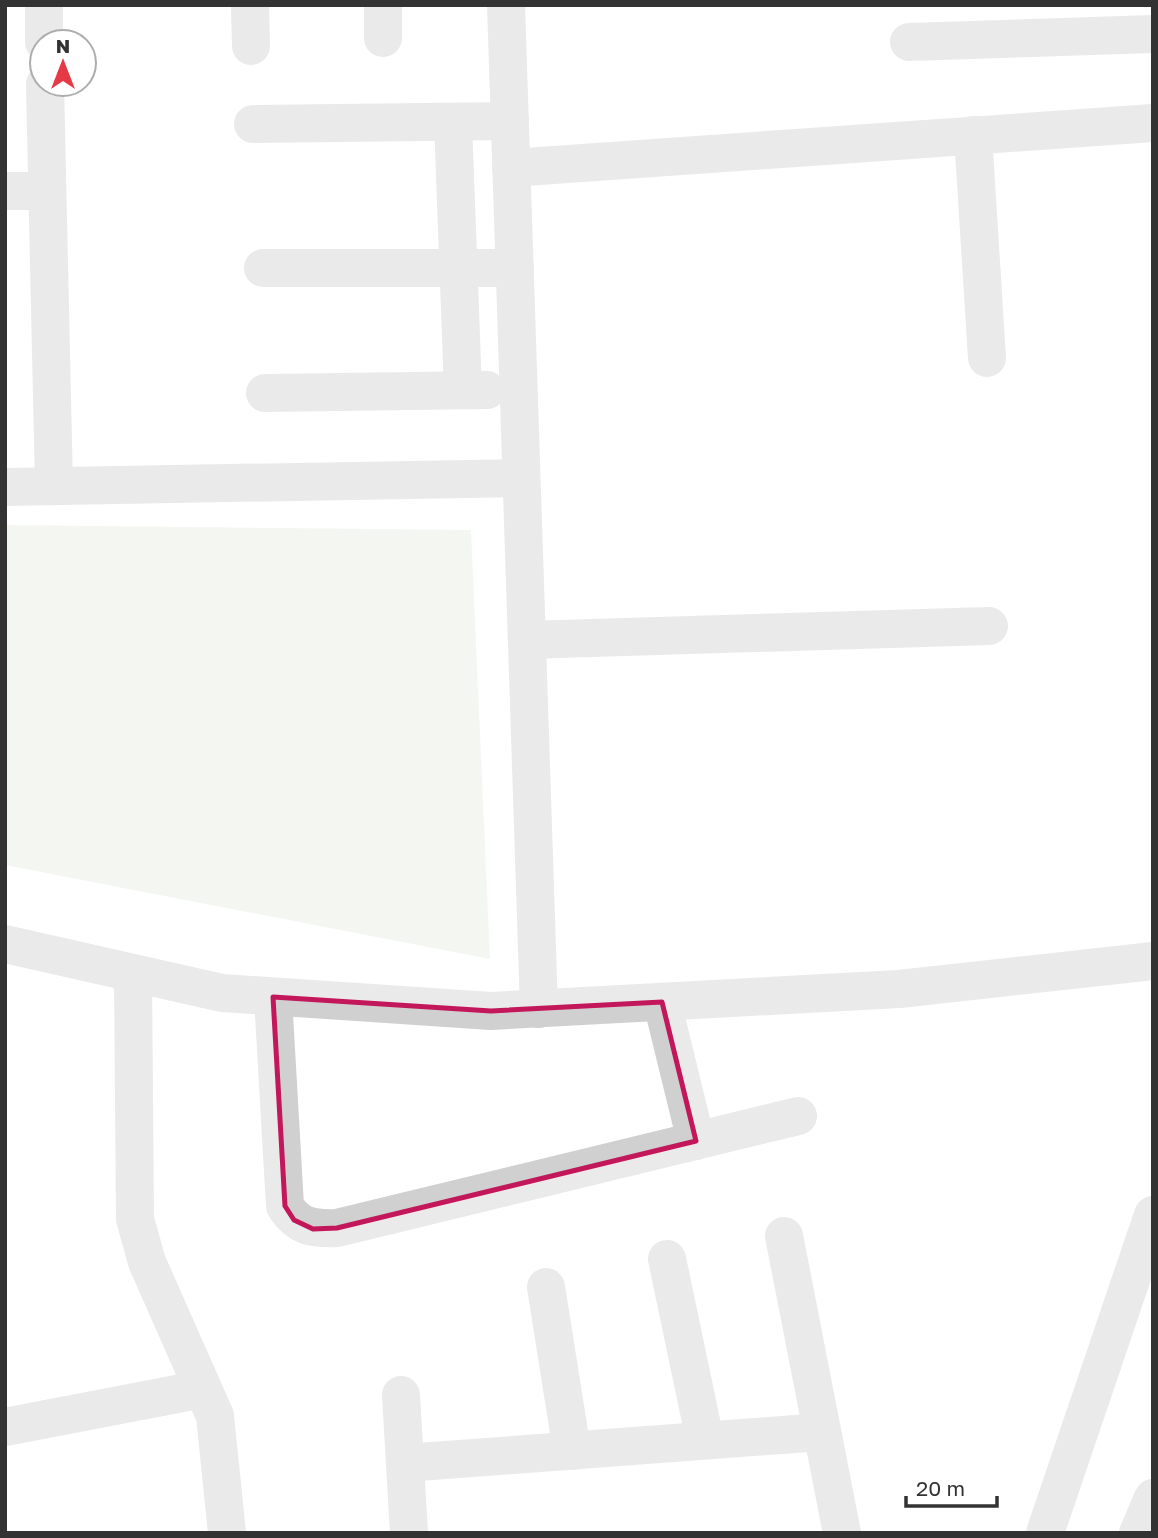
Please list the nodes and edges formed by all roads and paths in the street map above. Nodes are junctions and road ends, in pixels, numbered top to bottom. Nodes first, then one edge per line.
1 (44, 5) edge
2 (250, 5) edge
3 (506, 5) edge
4 (44, 28) edge
5 (1153, 34) edge
6 (909, 42) dead end
7 (251, 46) dead end
8 (45, 98) edge
9 (510, 121) junction
10 (453, 122) junction
11 (1153, 123) edge
12 (253, 124) dead end
13 (973, 135) junction
14 (511, 168) junction
15 (5, 191) edge
16 (46, 191) junction
17 (263, 268) dead end
18 (459, 268) junction
19 (515, 268) junction
20 (987, 358) dead end
21 (463, 390) junction
22 (519, 390) junction
23 (265, 393) dead end
24 (521, 478) junction
25 (54, 486) junction
26 (5, 487) edge
27 (989, 626) dead end
28 (527, 640) junction
29 (5, 944) edge
30 (1153, 961) edge
31 (133, 975) junction
32 (273, 997) junction
33 (662, 1002) junction
34 (539, 1009) junction
35 (798, 1116) dead end
36 (696, 1141) junction
37 (1153, 1215) edge
38 (784, 1236) dead end
39 (667, 1259) dead end
40 (545, 1287) dead end
41 (203, 1389) junction
42 (401, 1395) dead end
43 (5, 1427) edge
44 (822, 1432) junction
45 (705, 1440) junction
46 (572, 1451) junction
47 (405, 1463) junction
48 (1153, 1498) edge
49 (227, 1533) edge
50 (409, 1533) edge
51 (842, 1533) edge
52 (1045, 1533) edge
53 (1138, 1533) edge

1 - 4 street
2 - 7 street
3 - 9 street
5 - 6 street
8 - 16 street
9 - 10 street
9 - 14 street
10 - 12 street
10 - 18 street
11 - 13 street
13 - 14 street
13 - 20 street
14 - 19 street
15 - 16 street
16 - 25 street
17 - 18 street
18 - 19 street
18 - 21 street
19 - 22 street
21 - 22 street
21 - 23 street
22 - 24 street
24 - 25 street
24 - 28 street
25 - 26 street
27 - 28 street
28 - 34 street
29 - 31 street
30 - 33 street
31 - 32 street
31 - 41 street
32 - 34 street
32 - 36 street
33 - 34 street
33 - 36 street
35 - 36 street
37 - 52 street
38 - 44 street
39 - 45 street
40 - 46 street
41 - 43 street
41 - 49 street
42 - 47 street
44 - 45 street
44 - 51 street
45 - 46 street
46 - 47 street
47 - 50 street
48 - 53 street

